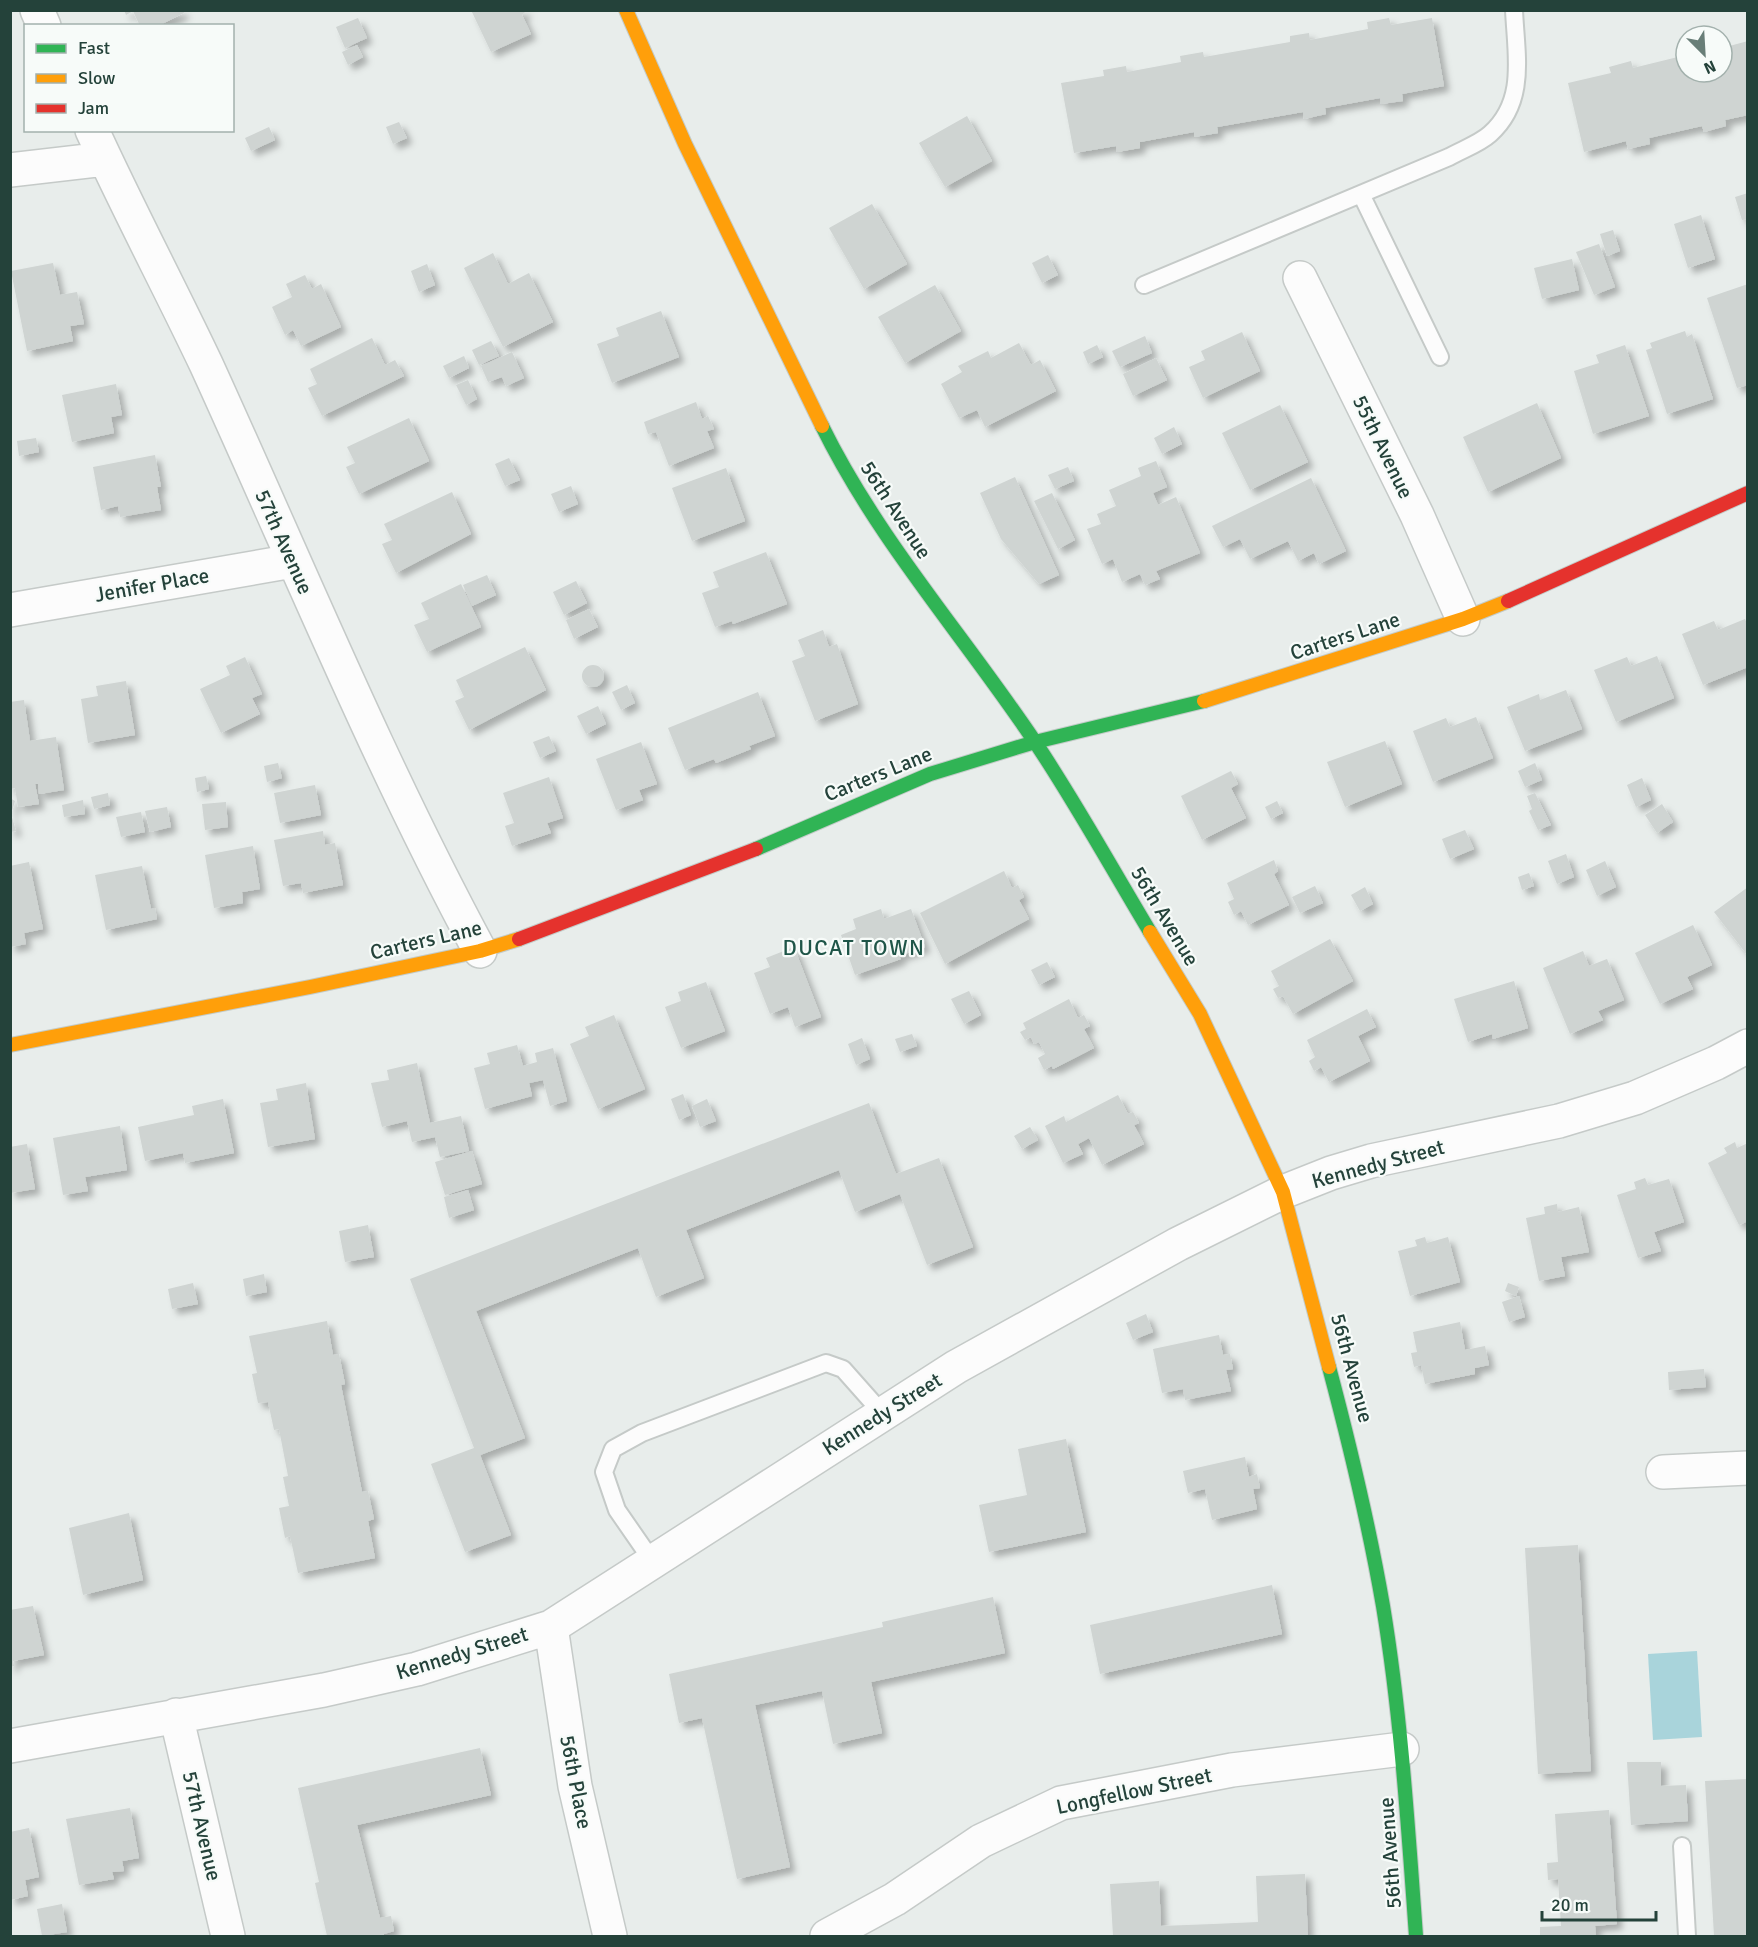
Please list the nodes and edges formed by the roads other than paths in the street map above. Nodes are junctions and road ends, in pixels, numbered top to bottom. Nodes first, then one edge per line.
1 (37, 10) edge
2 (626, 10) edge
3 (1514, 10) edge
4 (43, 24) edge
5 (98, 145) edge
6 (10, 170) edge
7 (1361, 194) junction
8 (1300, 278) dead end
9 (1144, 285) dead end
10 (1440, 357) dead end
11 (1748, 493) edge
12 (292, 561) junction
13 (10, 609) edge
14 (1463, 619) junction
15 (1035, 742) junction
16 (480, 951) junction
17 (10, 1045) edge
18 (1748, 1046) edge
19 (1283, 1192) junction
20 (882, 1413) junction
21 (1748, 1468) edge
22 (1664, 1472) dead end
23 (653, 1562) junction
24 (551, 1627) junction
25 (176, 1714) junction
26 (10, 1746) edge
27 (1402, 1749) junction
28 (1682, 1846) dead end
29 (228, 1936) edge
30 (610, 1936) edge
31 (827, 1936) edge
32 (1416, 1936) edge
33 (1687, 1936) edge

1 - 4 street
2 - 15 street, 56th Avenue
3 - 7 lane
5 - 6 street
5 - 12 street, 57th Avenue
7 - 9 lane
7 - 10 lane
8 - 14 street, 55th Avenue
11 - 14 street, Carters Lane
12 - 13 street, Jenifer Place
12 - 16 street, 57th Avenue
14 - 15 street, Carters Lane
15 - 16 street, Carters Lane
15 - 19 street, 56th Avenue
16 - 17 street, Carters Lane
18 - 19 street, Kennedy Street
19 - 20 street, Kennedy Street
19 - 27 street, 56th Avenue
20 - 23 street, Kennedy Street
20 - 23 lane
21 - 22 street
23 - 24 street, Kennedy Street
24 - 25 street, Kennedy Street
24 - 30 street, 56th Place
25 - 26 street, Kennedy Street
25 - 29 street, 57th Avenue
27 - 31 street, Longfellow Street
27 - 32 street, 56th Avenue
28 - 33 lane

